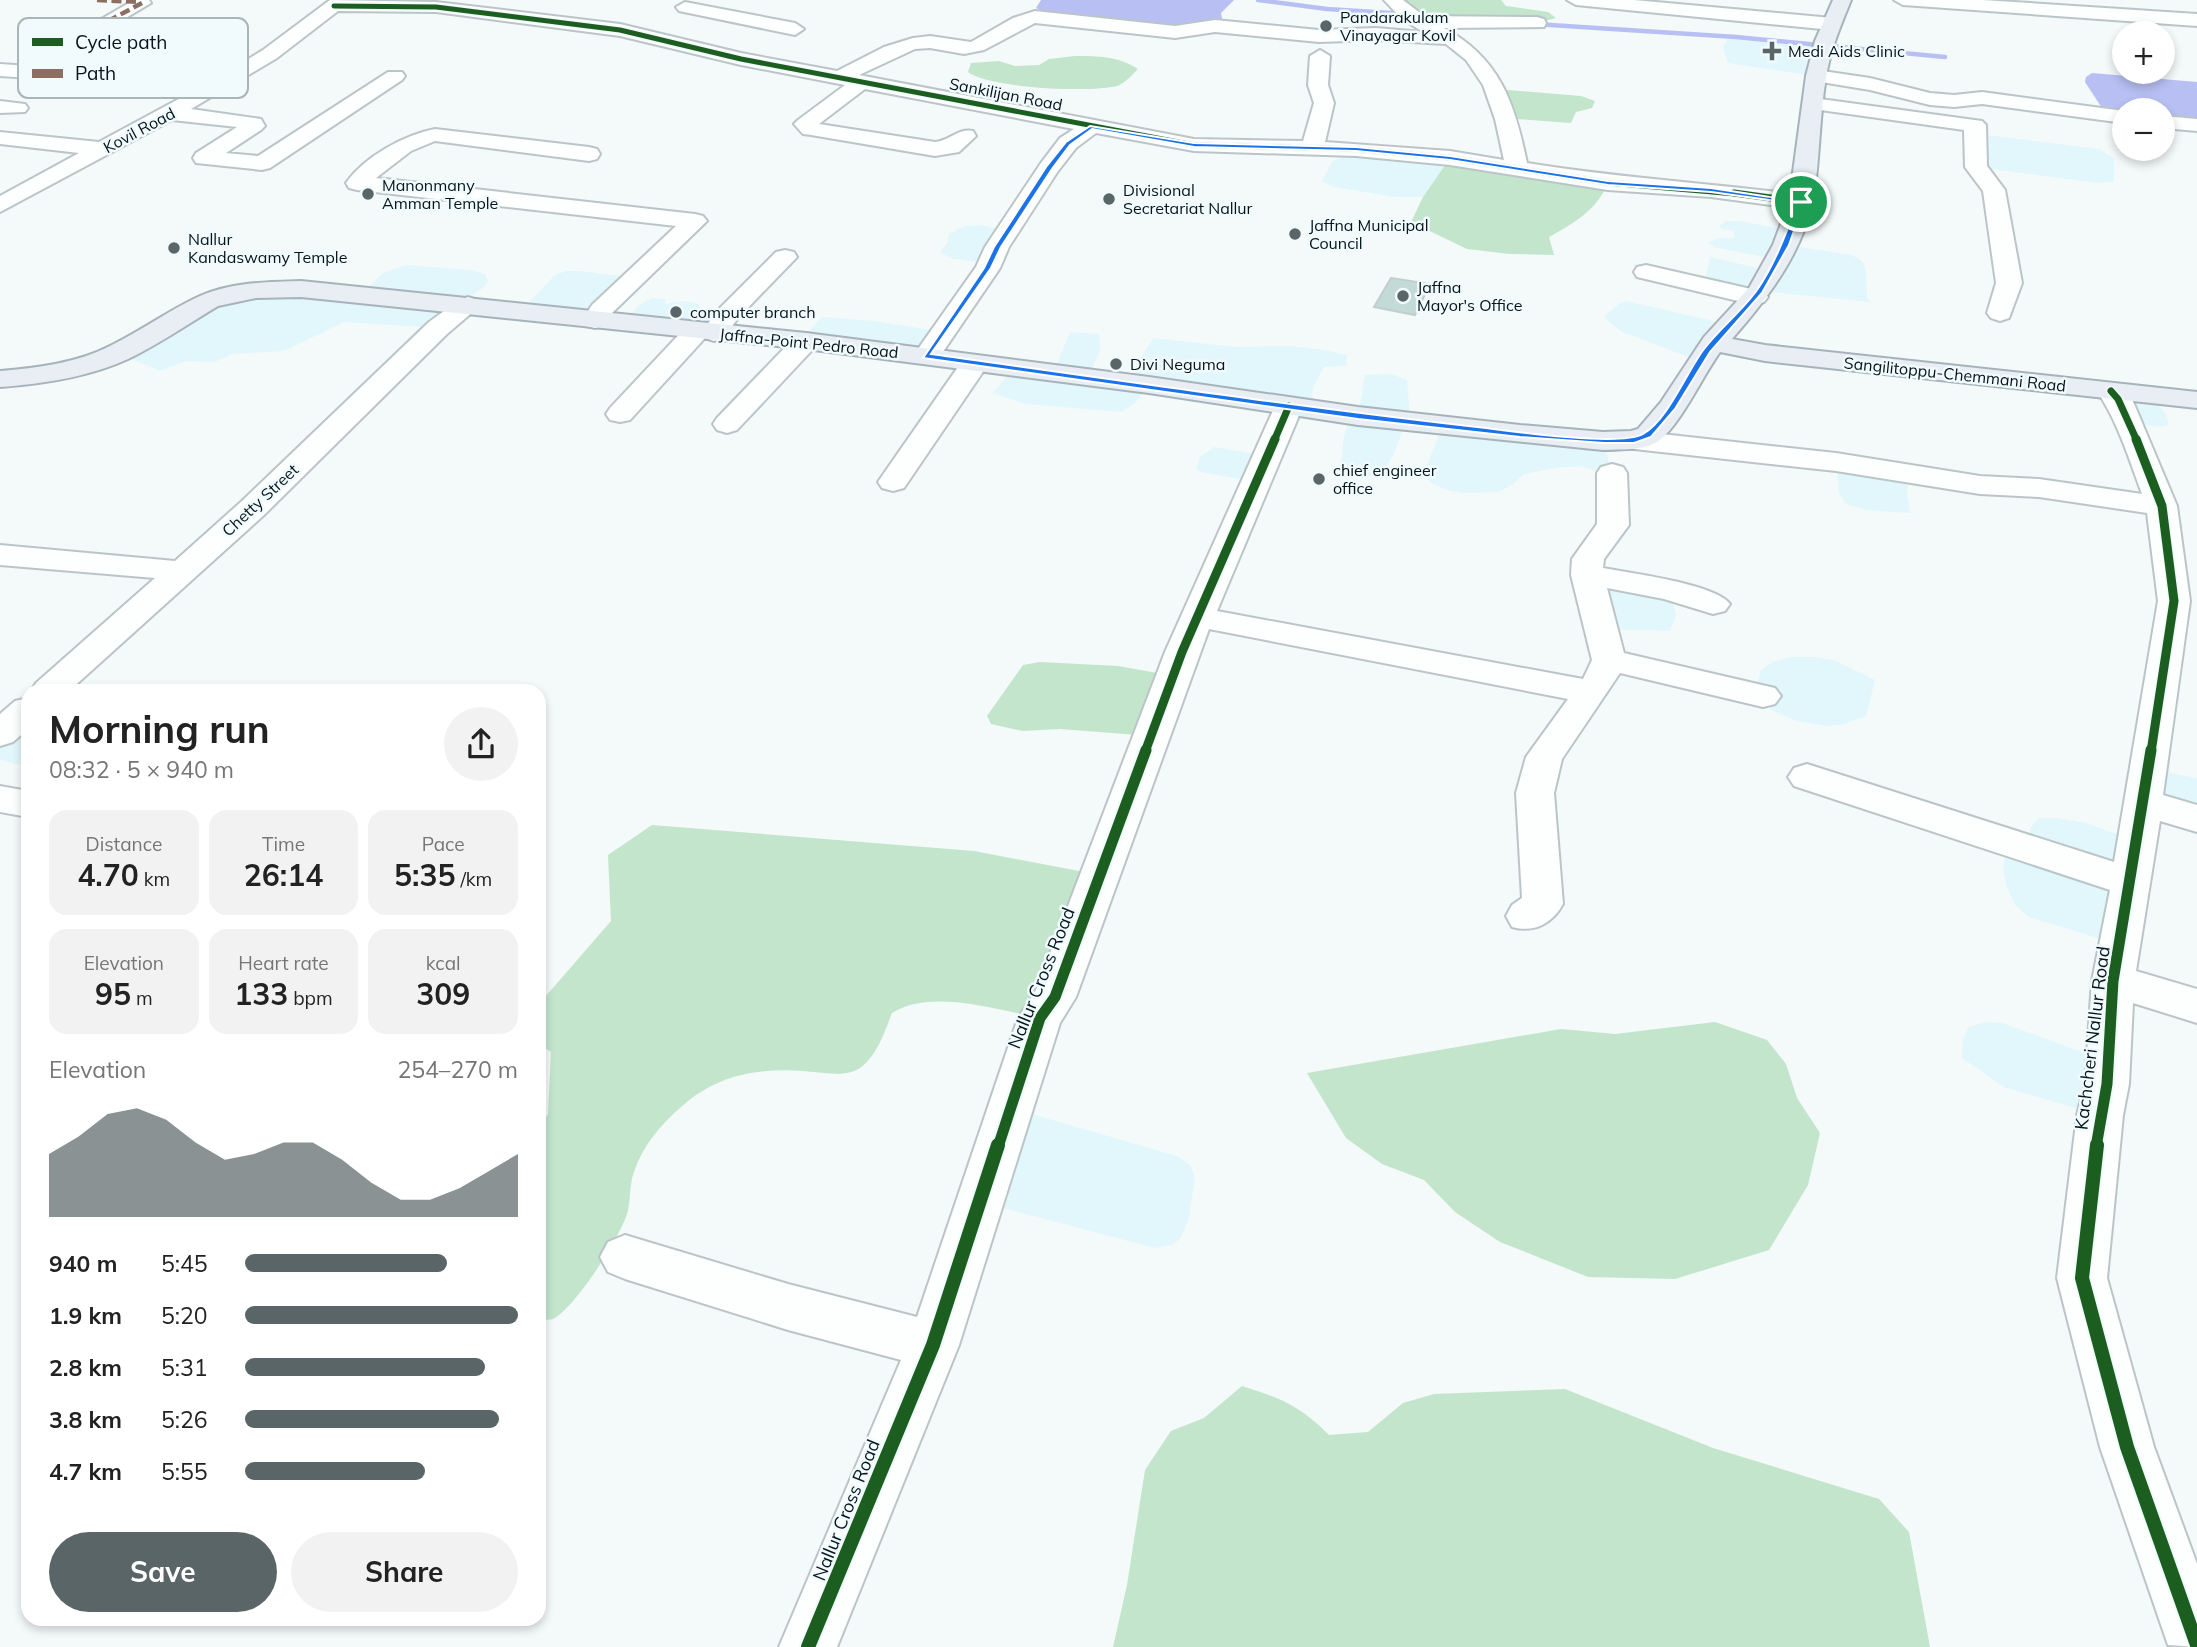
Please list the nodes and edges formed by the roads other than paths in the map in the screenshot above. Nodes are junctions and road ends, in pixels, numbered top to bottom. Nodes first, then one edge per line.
1 (97, 0) edge
2 (1393, 0) edge
3 (1576, 0) edge
4 (1903, 0) edge
5 (144, 1) edge
6 (338, 3) edge
7 (692, 4) edge
8 (1836, 7) edge
9 (113, 18) edge
10 (2197, 20) edge
11 (1422, 22) junction
12 (1537, 23) dead end
13 (795, 29) dead end
14 (634, 33) junction
15 (1450, 39) junction
16 (1321, 57) dead end
17 (248, 68) edge
18 (0, 70) edge
19 (18, 71) edge
20 (395, 76) dead end
21 (1816, 76) junction
22 (838, 78) junction
23 (861, 82) junction
24 (198, 98) edge
25 (1813, 104) junction
26 (169, 113) junction
27 (2112, 115) edge
28 (2175, 123) edge
29 (2197, 125) edge
30 (1090, 127) junction
31 (965, 136) dead end
32 (0, 138) edge
33 (102, 149) junction
34 (1312, 149) junction
35 (589, 154) dead end
36 (1517, 170) junction
37 (0, 187) edge
38 (27, 190) junction
39 (1801, 202) junction
40 (0, 205) edge
41 (785, 257) dead end
42 (1646, 272) dead end
43 (1755, 297) junction
44 (468, 305) junction
45 (2000, 313) dead end
46 (596, 320) junction
47 (705, 332) junction
48 (806, 341) junction
49 (1713, 343) junction
50 (926, 356) junction
51 (975, 363) junction
52 (0, 379) edge
53 (2111, 391) junction
54 (2197, 400) edge
55 (1289, 405) junction
56 (620, 415) dead end
57 (727, 424) dead end
58 (1634, 440) junction
59 (1612, 473) dead end
60 (893, 482) dead end
61 (2162, 506) junction
62 (0, 555) edge
63 (182, 571) junction
64 (1587, 575) junction
65 (1713, 604) dead end
66 (2185, 610) edge
67 (1197, 617) junction
68 (1609, 660) junction
69 (56, 684) edge
70 (1591, 692) junction
71 (1763, 696) dead end
72 (21, 715) edge
73 (0, 734) edge
74 (1807, 777) dead end
75 (0, 799) edge
76 (2144, 802) junction
77 (21, 803) edge
78 (2197, 819) edge
79 (2132, 882) junction
80 (1526, 916) dead end
81 (2113, 981) junction
82 (2197, 1006) edge
83 (625, 1257) dead end
84 (933, 1345) junction
85 (2197, 1645) edge
86 (808, 1647) edge

1 - 5 street
2 - 11 street
3 - 8 street
4 - 10 street
5 - 9 street
6 - 14 street, Sankilijan Road
6 - 17 street, Kovil Road
7 - 13 street
7 - 14 street
8 - 21 main road
11 - 12 street
11 - 15 street
14 - 22 street, Sankilijan Road
15 - 22 street
15 - 36 street
16 - 34 street
18 - 19 street
20 - 26 street
21 - 25 main road
21 - 27 street
22 - 23 street, Sankilijan Road
23 - 30 street, Sankilijan Road
23 - 31 street
24 - 26 street, Kovil Road
25 - 39 main road
25 - 45 street
26 - 33 street, Kovil Road
28 - 29 street
30 - 34 street, Sankilijan Road
30 - 50 street
32 - 33 street
33 - 38 street, Kovil Road
34 - 36 street, Sankilijan Road
35 - 46 street
36 - 39 street, Sankilijan Road
37 - 38 street
38 - 40 street, Kovil Road
39 - 43 main road
41 - 47 street
42 - 43 street
43 - 49 main road
44 - 46 main road, Jaffna-Point Pedro Road
44 - 52 main road, Jaffna-Point Pedro Road
44 - 63 street, Chetty Street
46 - 47 main road, Jaffna-Point Pedro Road
47 - 48 main road, Jaffna-Point Pedro Road
47 - 56 street
48 - 50 main road, Jaffna-Point Pedro Road
48 - 57 street
49 - 53 main road, Sangilitoppu-Chemmani Road
49 - 58 main road
50 - 51 main road, Jaffna-Point Pedro Road
51 - 55 main road, Jaffna-Point Pedro Road
51 - 60 street
53 - 54 main road, Sangilitoppu-Chemmani Road
53 - 61 street, Kachcheri Nallur Road
55 - 58 main road, Jaffna-Point Pedro Road
55 - 67 street, Nallur Cross Road
58 - 61 street
59 - 64 street
61 - 66 street, Kachcheri Nallur Road
62 - 63 street
63 - 69 street, Chetty Street
64 - 65 street
64 - 68 street
66 - 76 street, Kachcheri Nallur Road
67 - 70 street
67 - 84 street, Nallur Cross Road
68 - 70 street
68 - 71 street
70 - 80 street
72 - 73 street
74 - 79 street
75 - 77 street
76 - 78 street
76 - 79 street, Kachcheri Nallur Road
79 - 81 street, Kachcheri Nallur Road
81 - 82 street
81 - 85 street, Kachcheri Nallur Road
83 - 84 street
84 - 86 street, Nallur Cross Road

